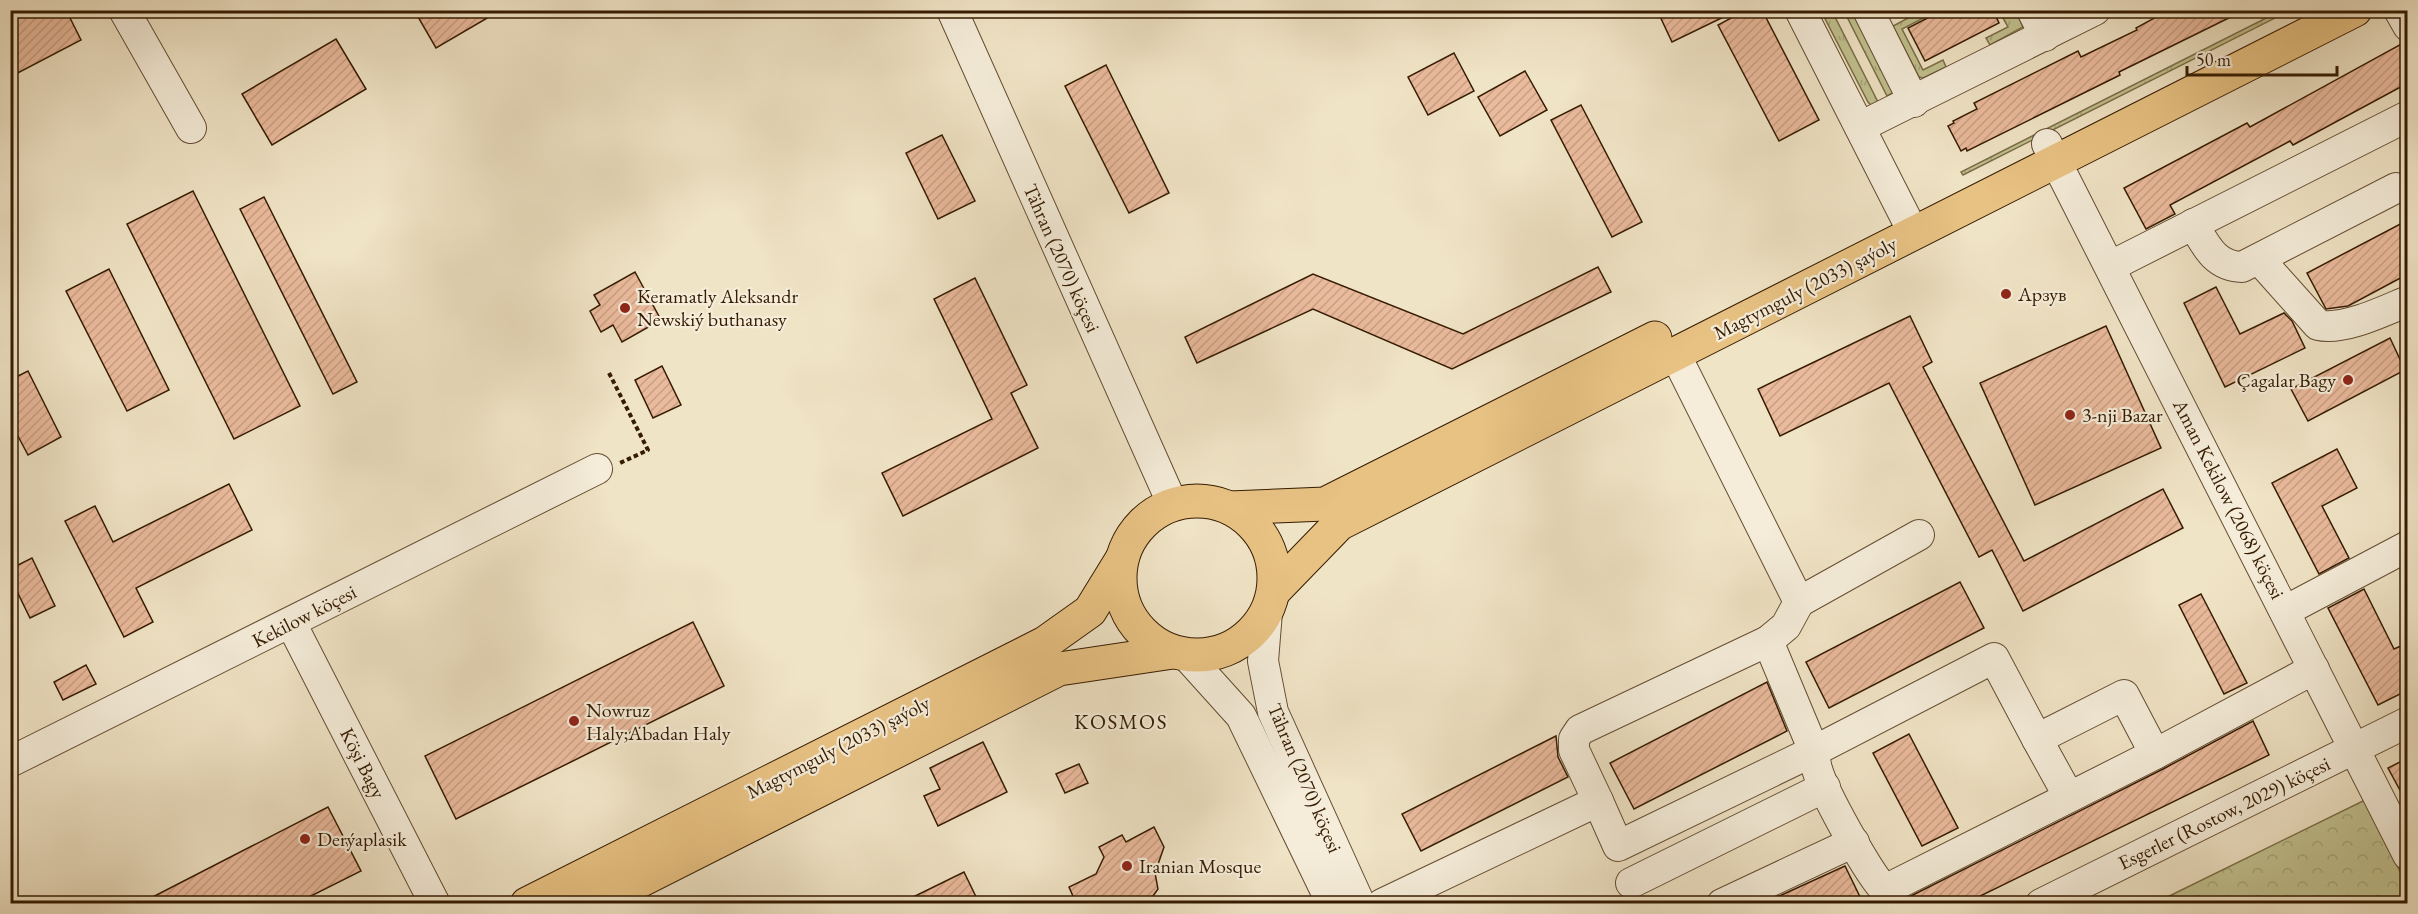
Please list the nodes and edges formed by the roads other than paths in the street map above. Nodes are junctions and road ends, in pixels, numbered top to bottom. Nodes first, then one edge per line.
1 (124, 10) edge
2 (952, 10) edge
3 (1800, 10) edge
4 (2095, 10) edge
5 (2312, 10) edge
6 (2355, 10) edge
7 (2399, 10) edge
8 (1876, 13) edge
9 (2039, 23) edge
10 (2408, 26) edge
11 (1914, 102) junction
12 (2408, 116) edge
13 (1860, 127) junction
14 (191, 128) dead end
15 (2053, 153) junction
16 (2396, 188) dead end
17 (1909, 224) junction
18 (2193, 224) junction
19 (2259, 259) junction
20 (2111, 266) junction
21 (2408, 301) edge
22 (1675, 354) junction
23 (609, 466) road end
24 (1173, 505) junction
25 (1230, 508) junction
26 (1919, 535) dead end
27 (2408, 546) edge
28 (1122, 560) junction
29 (1270, 602) junction
30 (1799, 602) junction
31 (2285, 611) junction
32 (291, 623) junction
33 (1768, 641) junction
34 (1179, 653) junction
35 (2314, 669) junction
36 (2408, 722) edge
37 (2037, 739) junction
38 (2355, 749) junction
39 (1814, 751) junction
40 (2155, 754) junction
41 (10, 762) edge
42 (1825, 787) junction
43 (2069, 797) junction
44 (1598, 801) junction
45 (1854, 842) junction
46 (2408, 855) edge
47 (1631, 883) dead end
48 (435, 903) edge
49 (527, 903) edge
50 (594, 903) edge
51 (1332, 903) edge
52 (1360, 903) edge
53 (1382, 903) edge
54 (1722, 903) edge
55 (2041, 903) edge

1 - 14 street
2 - 24 street, Tähran (2070) köçesi
3 - 13 street
4 - 9 street
5 - 15 main road, Magtymguly (2033) şaýoly
6 - 15 main road, Magtymguly (2033) şaýoly
7 - 10 street
8 - 11 street
9 - 11 street
11 - 13 street
12 - 18 street
13 - 17 street
15 - 17 main road, Magtymguly (2033) şaýoly
15 - 20 street, Aman Kekilow (2068) köçesi
16 - 19 street
17 - 22 main road, Magtymguly (2033) şaýoly
17 - 25 main road, Magtymguly (2033) şaýoly
18 - 19 street
18 - 20 street
19 - 21 street
20 - 31 street, Aman Kekilow (2068) köçesi
22 - 29 main road, Magtymguly (2033) şaýoly
22 - 30 street
23 - 32 street, Kekilow köçesi
24 - 25 main road
24 - 28 main road
25 - 29 main road
26 - 30 street
27 - 31 street
28 - 34 main road
28 - 49 main road, Magtymguly (2033) şaýoly
29 - 34 main road
29 - 52 street, Tähran (2070) köçesi
30 - 33 street
31 - 35 street, Aman Kekilow (2068) köçesi
32 - 41 street, Kekilow köçesi
32 - 48 street, Köşi Bagy
33 - 39 street
33 - 44 street
34 - 50 main road, Magtymguly (2033) şaýoly
34 - 51 street, Tähran (2070) köçesi
35 - 38 street, Aman Kekilow (2068) köçesi
35 - 40 street
36 - 38 street, Esgerler (Rostow, 2029) köçesi
37 - 39 street
37 - 40 street
37 - 43 street
38 - 46 street, Aman Kekilow (2068) köçesi
38 - 55 street, Esgerler (Rostow, 2029) köçesi
39 - 42 street
39 - 44 street
40 - 43 street
42 - 45 street
42 - 47 street
43 - 45 street
44 - 53 street
45 - 54 street

